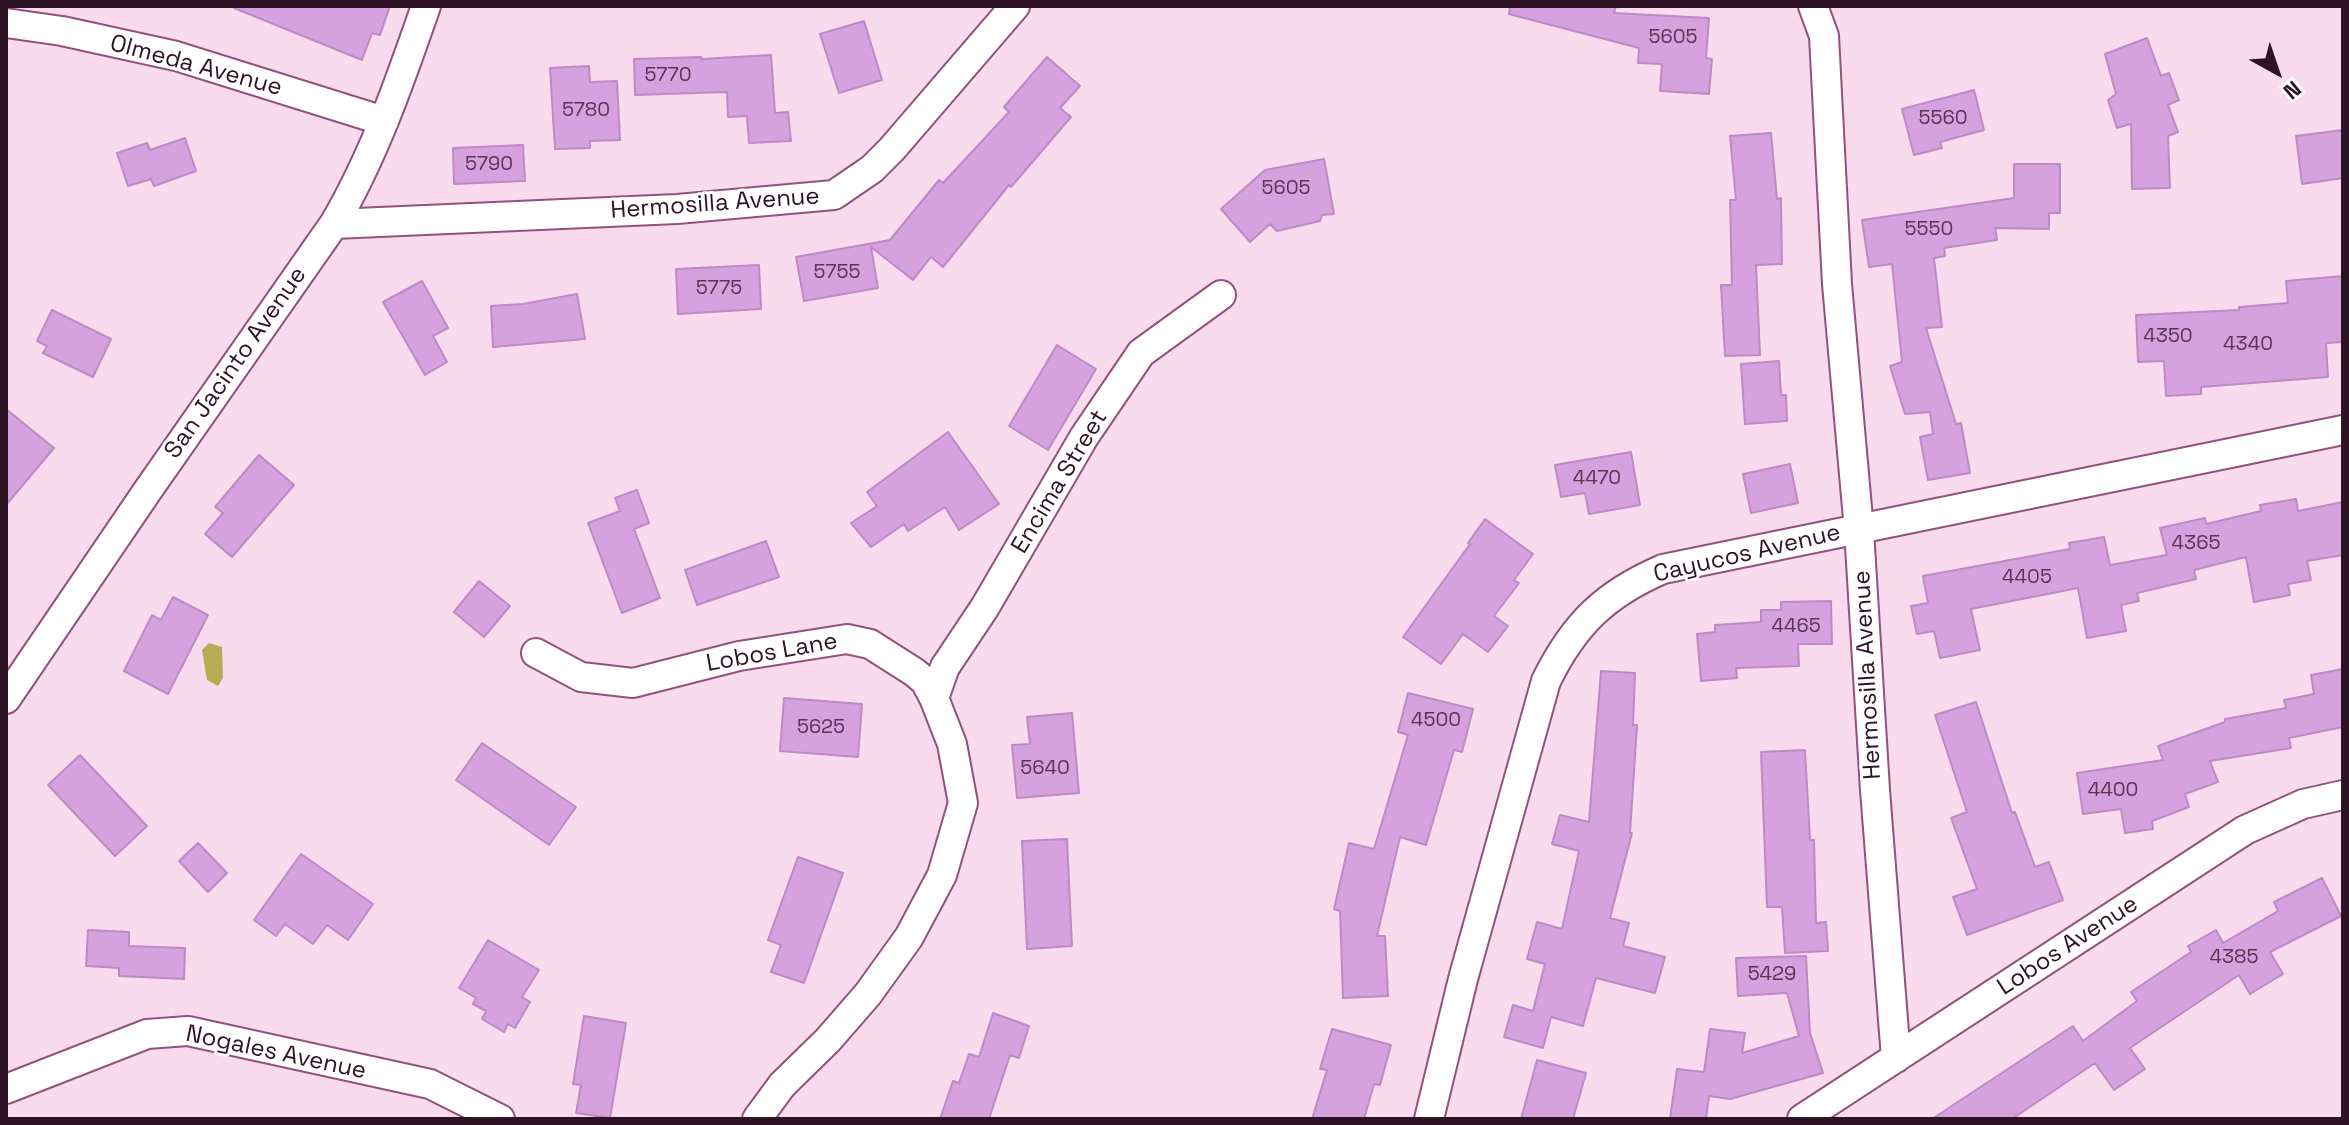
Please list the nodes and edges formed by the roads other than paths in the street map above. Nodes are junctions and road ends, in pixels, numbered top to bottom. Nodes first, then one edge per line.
1 (426, 6) edge
2 (1015, 6) edge
3 (1813, 6) edge
4 (6, 23) edge
5 (384, 121) junction
6 (334, 224) junction
7 (1221, 295) dead end
8 (2343, 430) edge
9 (1859, 530) junction
10 (536, 653) dead end
11 (934, 698) junction
12 (6, 699) edge
13 (2343, 795) edge
14 (1896, 1058) junction
15 (6, 1089) edge
16 (500, 1119) edge
17 (757, 1119) edge
18 (1429, 1119) edge
19 (1802, 1119) edge

1 - 5 street, San Jacinto Avenue
2 - 6 street, Hermosilla Avenue
3 - 9 street, Hermosilla Avenue
4 - 5 street, Olmeda Avenue
5 - 6 street, San Jacinto Avenue
6 - 12 street, San Jacinto Avenue
7 - 11 street, Encima Street
8 - 9 street, Cayucos Avenue
9 - 14 street, Hermosilla Avenue
9 - 18 street, Cayucos Avenue
10 - 11 street, Lobos Lane
11 - 17 street, Lobos Lane
13 - 14 street, Lobos Avenue
14 - 19 street, Lobos Avenue
15 - 16 street, Nogales Avenue

